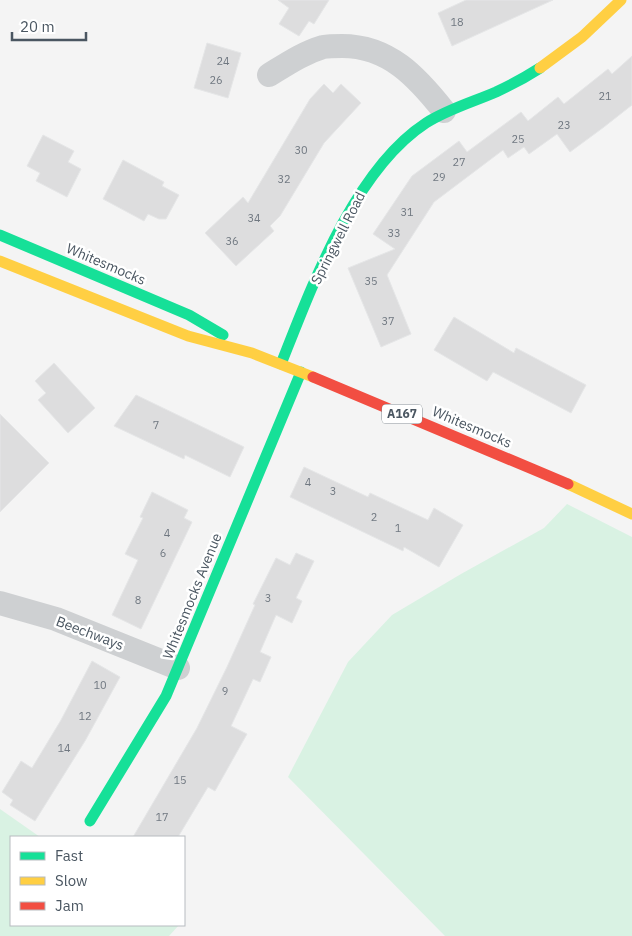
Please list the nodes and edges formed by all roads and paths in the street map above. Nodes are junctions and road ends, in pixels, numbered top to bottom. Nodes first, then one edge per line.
1 (620, 0) edge
2 (269, 75) dead end
3 (444, 112) junction
4 (0, 235) edge
5 (0, 261) edge
6 (252, 353) junction
7 (281, 364) junction
8 (301, 372) junction
9 (632, 514) edge
10 (0, 603) edge
11 (178, 668) junction
12 (90, 821) dead end

1 - 3 main road, Springwell Road
2 - 3 street
3 - 7 main road, Springwell Road
4 - 6 main road, Whitesmocks / A167
5 - 6 main road, Whitesmocks / A167
6 - 7 main road, Whitesmocks / A167
7 - 8 main road, Whitesmocks / A167
8 - 9 main road, Whitesmocks / A167
8 - 11 main road, Whitesmocks Avenue
10 - 11 street, Beechways
11 - 12 main road, Whitesmocks Avenue

